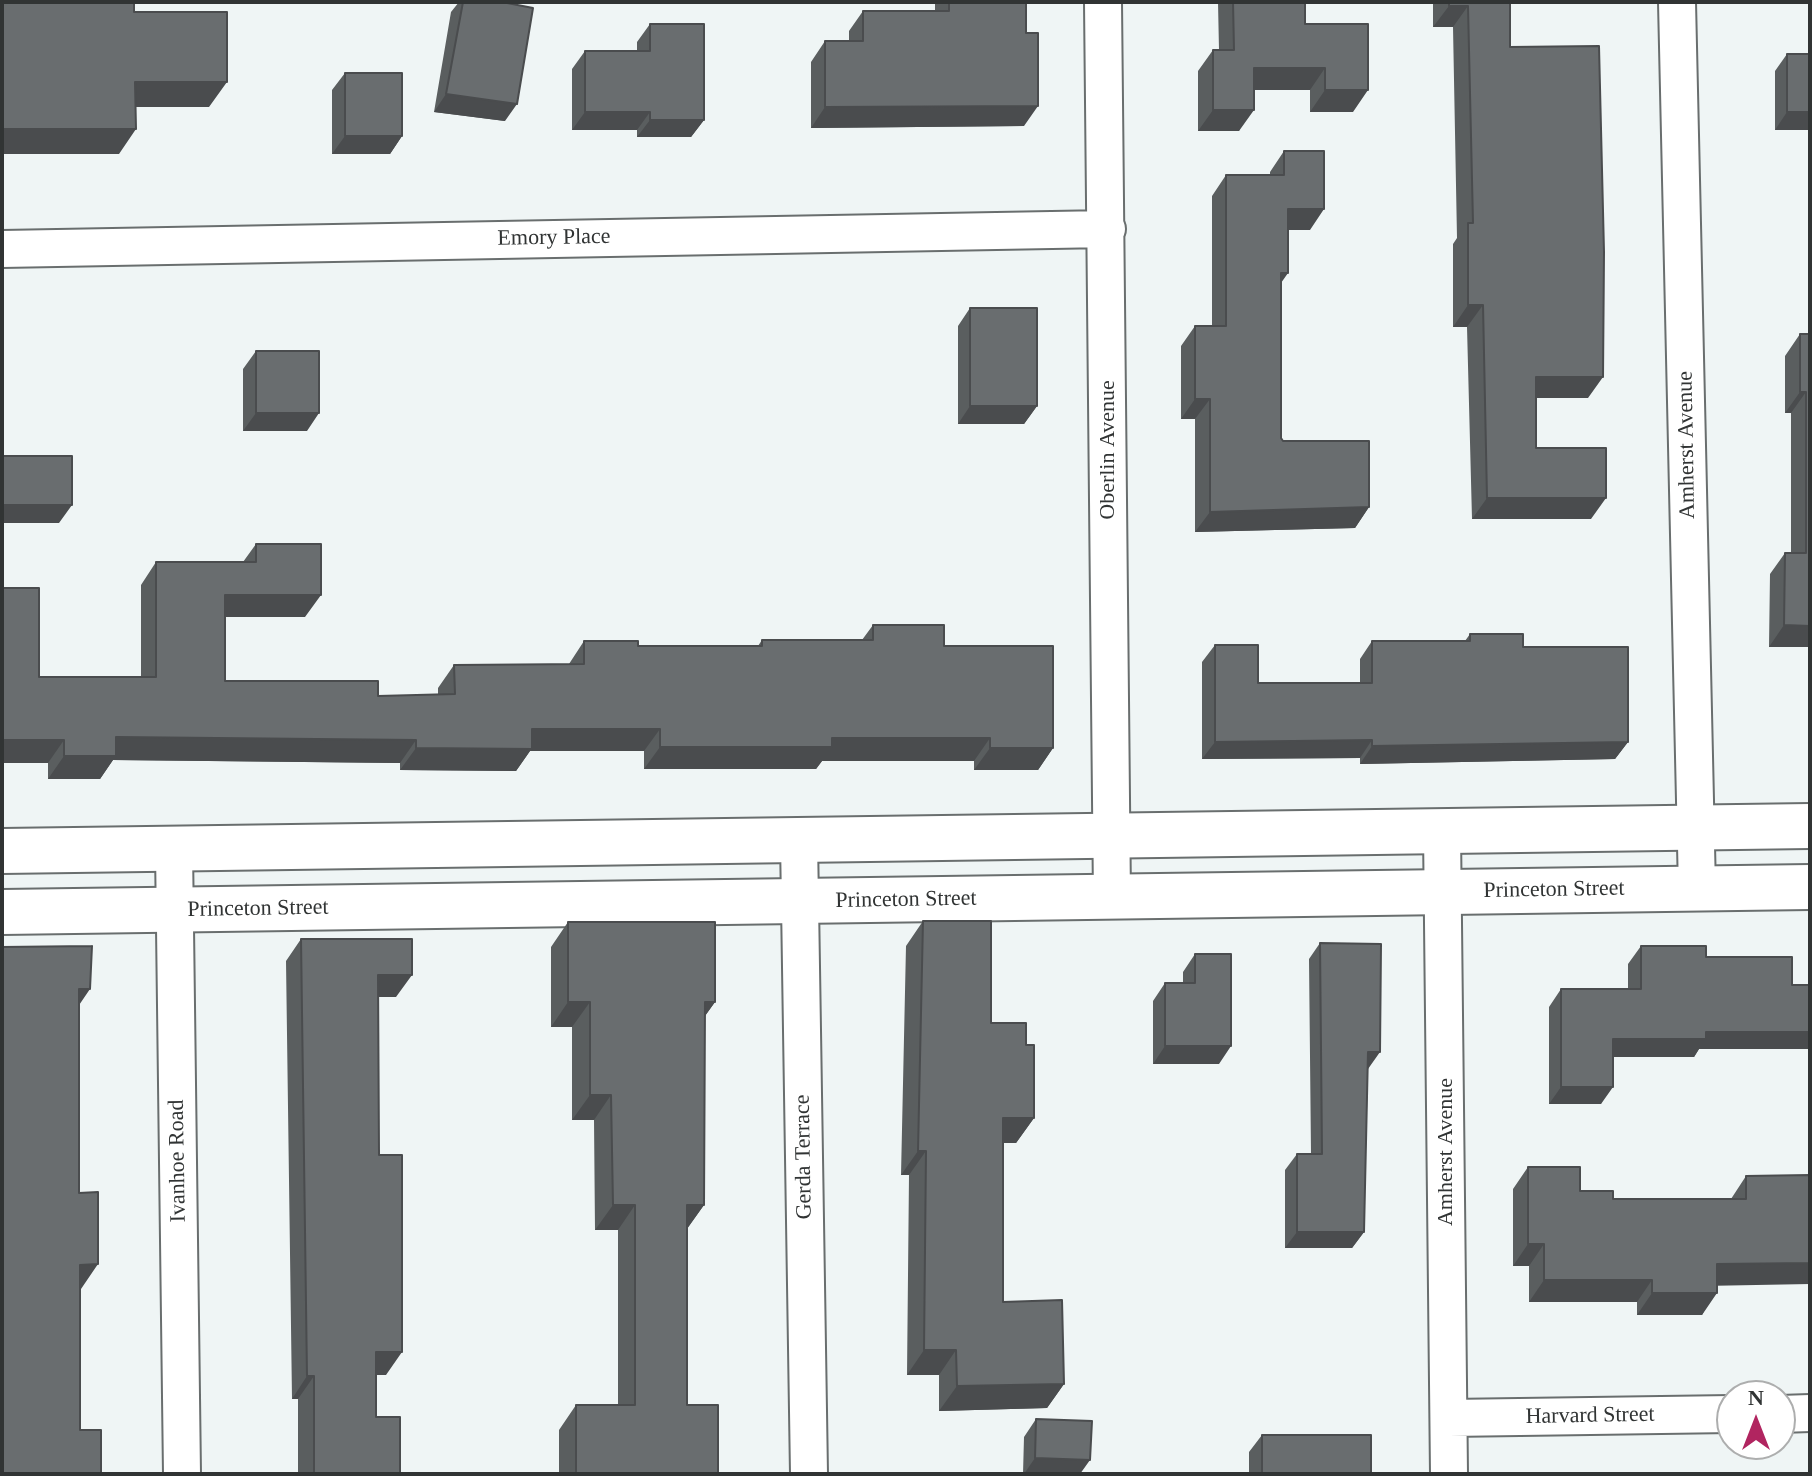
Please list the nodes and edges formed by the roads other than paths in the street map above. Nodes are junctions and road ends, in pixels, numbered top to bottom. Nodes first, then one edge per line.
1 (1103, 2) edge
2 (1677, 2) edge
3 (1107, 229) junction
4 (2, 249) edge
5 (1810, 826) edge
6 (1696, 827) junction
7 (1442, 831) junction
8 (1112, 836) junction
9 (799, 840) junction
10 (174, 849) junction
11 (2, 851) edge
12 (1810, 887) edge
13 (1697, 889) junction
14 (1444, 892) junction
15 (1112, 898) junction
16 (799, 902) junction
17 (174, 910) junction
18 (2, 912) edge
19 (1716, 1414) edge
20 (1449, 1418) junction
21 (182, 1474) edge
22 (809, 1474) edge
23 (1449, 1474) edge

1 - 3 street, Oberlin Avenue
2 - 6 street, Amherst Avenue
3 - 4 street, Emory Place
3 - 8 street, Oberlin Avenue
5 - 6 main road
6 - 7 main road
6 - 13 street, Amherst Avenue
7 - 8 main road
7 - 14 street, Amherst Avenue
8 - 9 main road
8 - 15 street, Oberlin Avenue
9 - 10 main road
9 - 16 street, Gerda Terrace
10 - 11 main road
10 - 17 street, Ivanhoe Road
12 - 13 main road, Princeton Street
13 - 14 main road, Princeton Street
14 - 15 main road, Princeton Street
14 - 20 street, Amherst Avenue
15 - 16 main road, Princeton Street
16 - 17 main road, Princeton Street
16 - 22 street, Gerda Terrace
17 - 18 main road, Princeton Street
17 - 21 street, Ivanhoe Road
19 - 20 street, Harvard Street
20 - 23 street, Amherst Avenue

